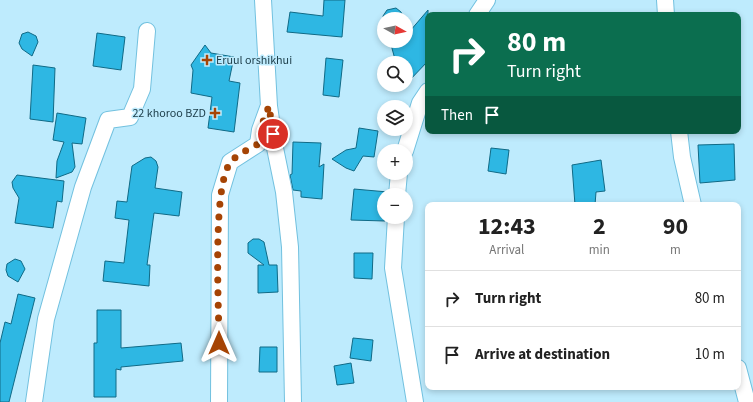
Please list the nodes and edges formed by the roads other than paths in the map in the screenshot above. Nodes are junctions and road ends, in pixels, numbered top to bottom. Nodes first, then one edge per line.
1 (263, 0) edge
2 (487, 0) edge
3 (664, 0) edge
4 (479, 12) edge
5 (666, 12) edge
6 (147, 31) dead end
7 (425, 96) edge
8 (269, 106) junction
9 (679, 134) edge
10 (407, 144) edge
11 (692, 202) edge
12 (396, 224) edge
13 (741, 379) edge
14 (34, 402) edge
15 (219, 402) edge
16 (293, 402) edge
17 (415, 402) edge
18 (747, 402) edge

1 - 8 street
2 - 4 street
3 - 5 street
6 - 14 street
7 - 10 street
8 - 15 street
8 - 16 street
9 - 11 street
12 - 17 street
13 - 18 street

